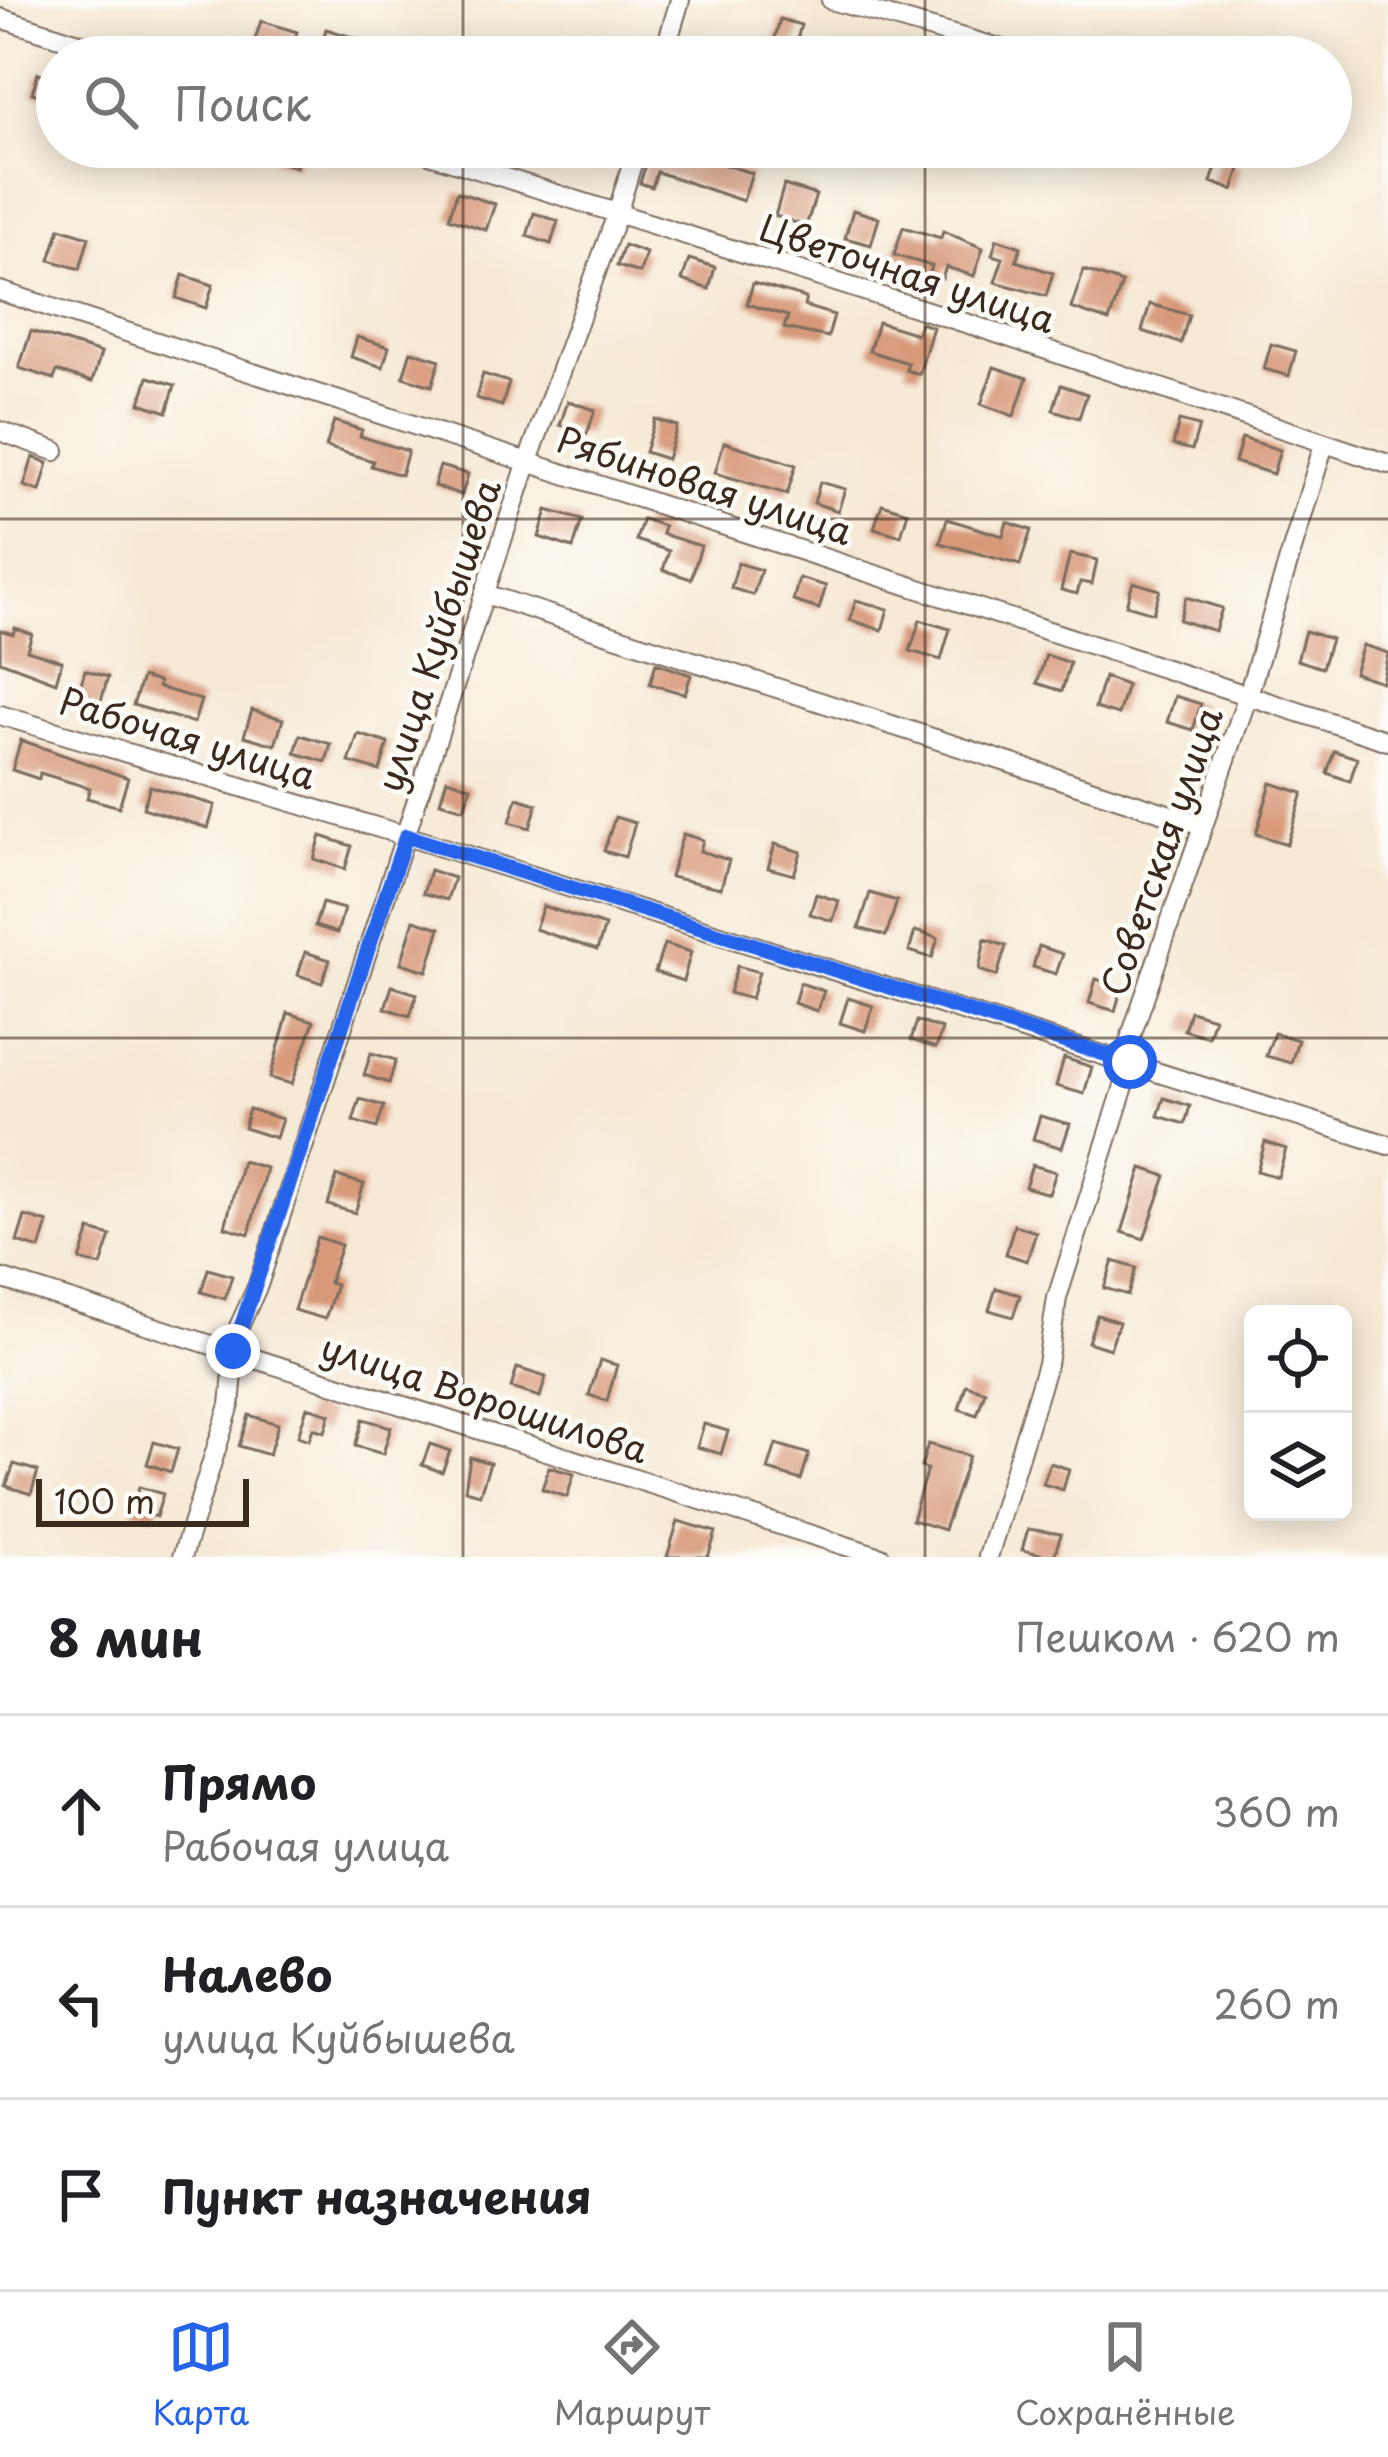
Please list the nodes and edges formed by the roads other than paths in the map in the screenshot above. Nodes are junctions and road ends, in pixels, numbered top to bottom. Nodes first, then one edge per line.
1 (680, 0) edge
2 (831, 0) edge
3 (0, 18) edge
4 (56, 36) edge
5 (669, 36) edge
6 (957, 36) edge
7 (472, 168) edge
8 (631, 168) edge
9 (617, 214) junction
10 (0, 291) edge
11 (0, 431) edge
12 (1324, 444) junction
13 (55, 451) dead end
14 (528, 461) junction
15 (1388, 464) edge
16 (485, 594) junction
17 (1248, 695) junction
18 (0, 715) edge
19 (1388, 741) edge
20 (1202, 826) junction
21 (406, 836) junction
22 (1130, 1062) junction
23 (1388, 1144) edge
24 (0, 1278) edge
25 (233, 1351) junction
26 (182, 1557) edge
27 (881, 1557) edge
28 (988, 1557) edge

1 - 5 street
2 - 6 street
3 - 4 street
7 - 9 street, Цветочная улица
8 - 9 street, улица Куйбышева
9 - 12 street, Цветочная улица
9 - 14 street, улица Куйбышева
10 - 14 street, Рябиновая улица
11 - 13 street
12 - 15 street, Цветочная улица
12 - 17 street, Советская улица
14 - 16 street, улица Куйбышева
14 - 17 street, Рябиновая улица
16 - 20 street
16 - 21 street, улица Куйбышева
17 - 19 street, Рябиновая улица
17 - 20 street, Советская улица
18 - 21 street, Рабочая улица
20 - 22 street, Советская улица
21 - 22 street, Рабочая улица
21 - 25 street, улица Куйбышева
22 - 23 street, Рабочая улица
22 - 28 street, Советская улица
24 - 25 street, улица Ворошилова
25 - 26 street, улица Куйбышева
25 - 27 street, улица Ворошилова

